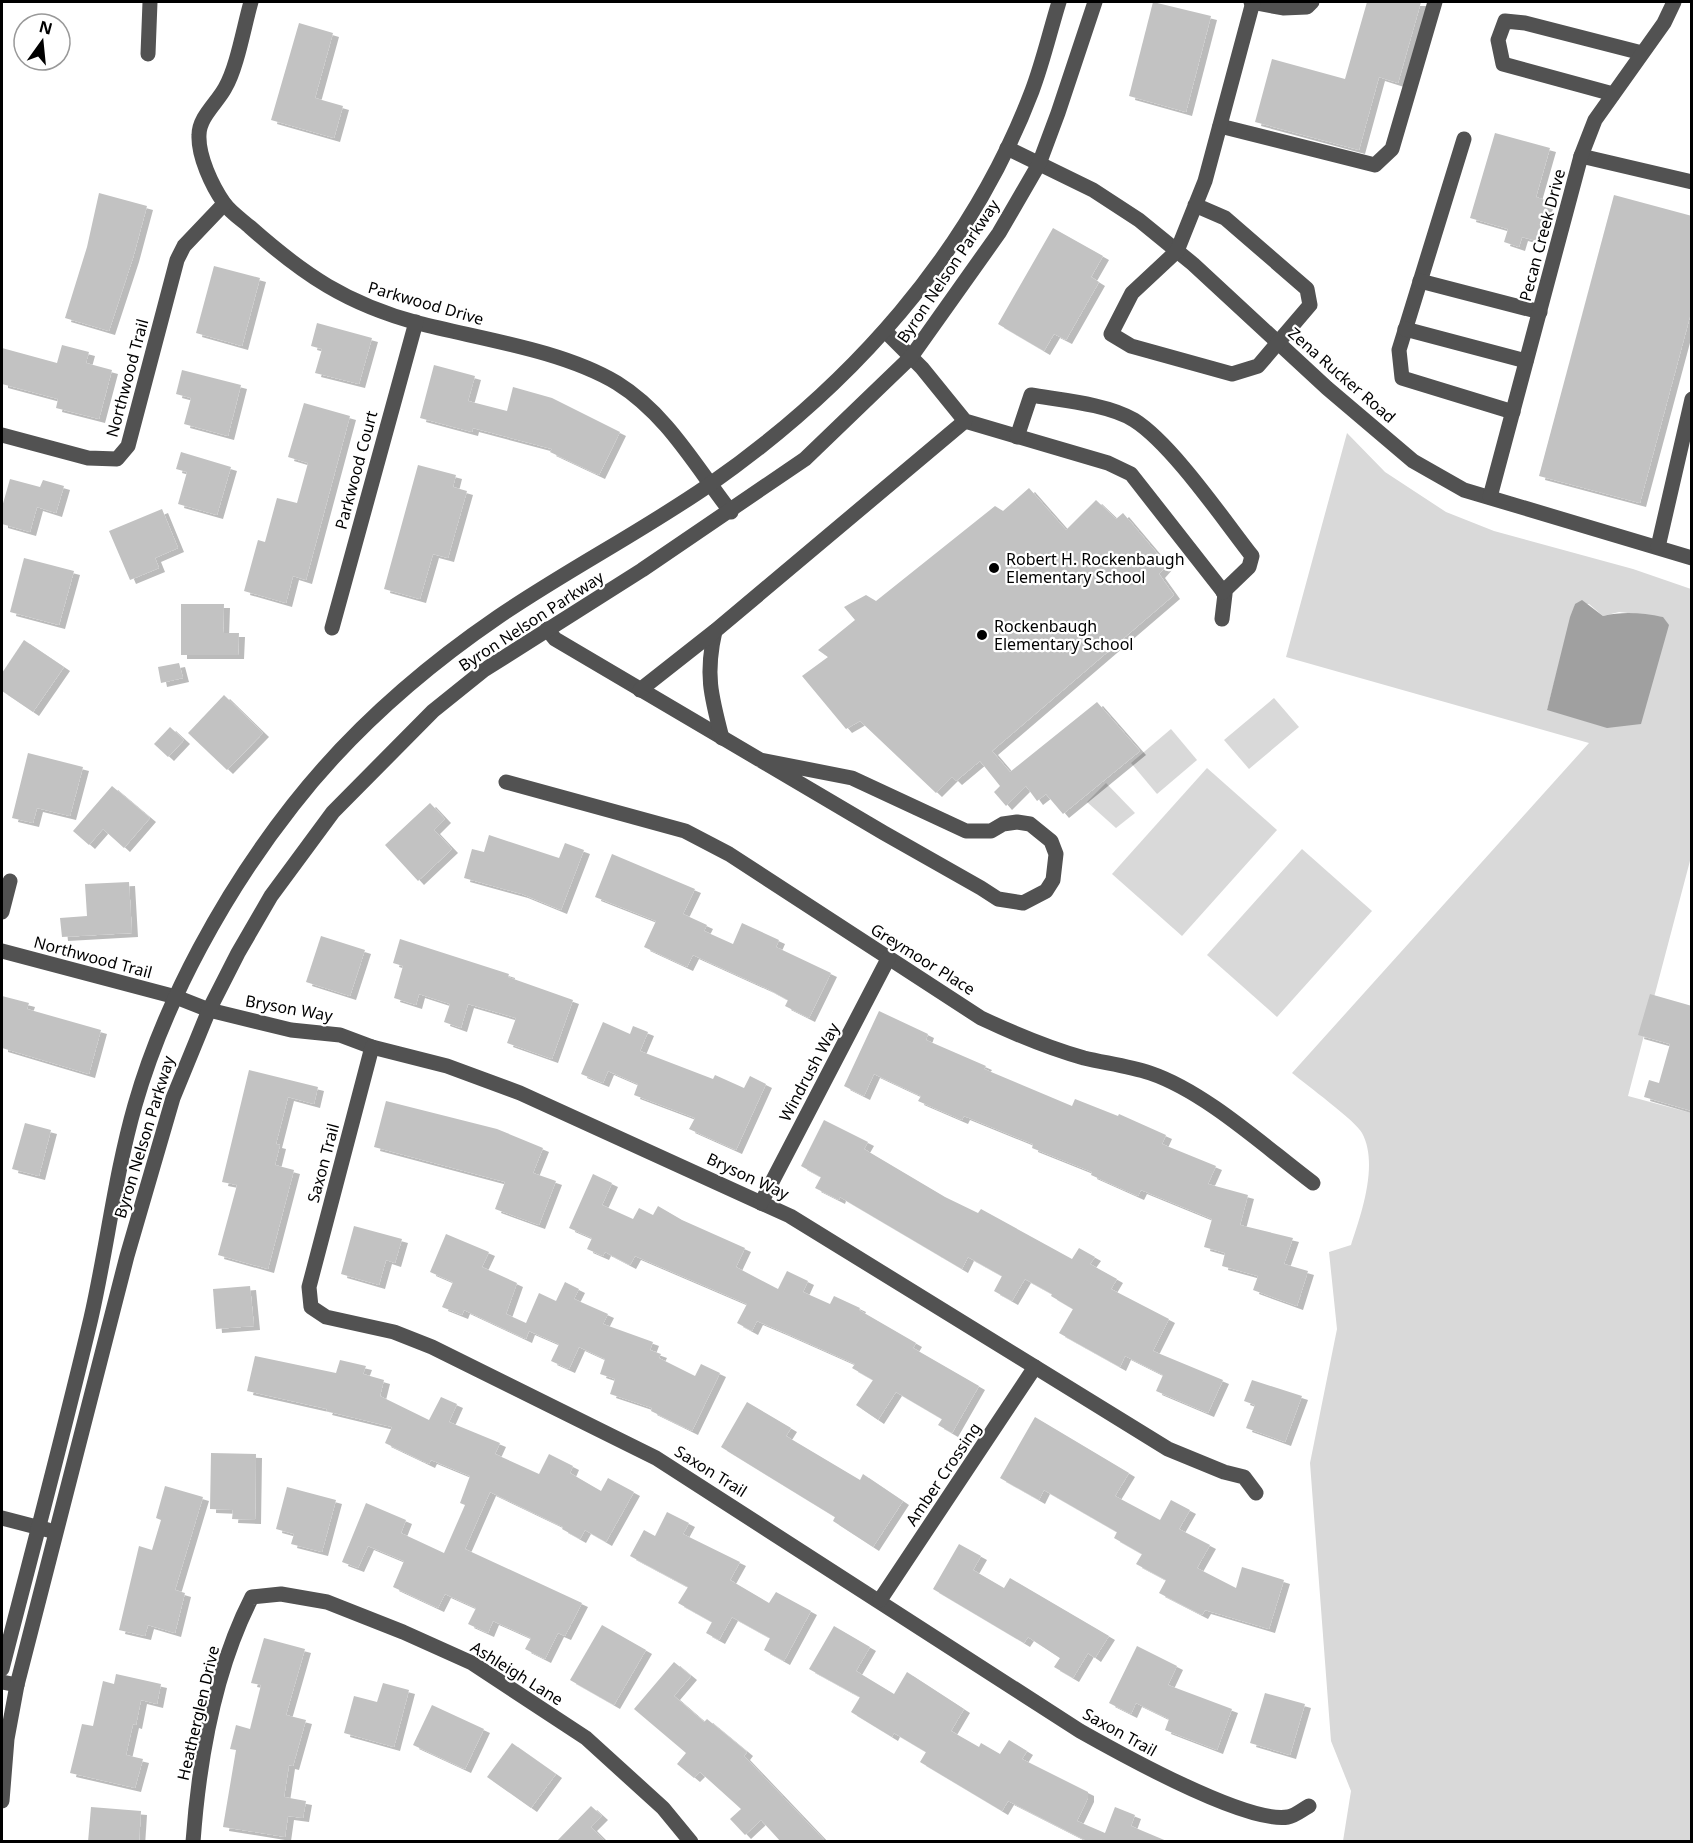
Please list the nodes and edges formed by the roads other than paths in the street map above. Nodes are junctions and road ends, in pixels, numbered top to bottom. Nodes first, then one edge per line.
1 (150, 2) edge
2 (251, 2) edge
3 (1059, 2) edge
4 (1095, 2) edge
5 (1252, 2) edge
6 (1312, 2) edge
7 (1435, 2) edge
8 (1674, 2) edge
9 (1642, 53) junction
10 (148, 54) dead end
11 (1613, 94) junction
12 (1220, 126) junction
13 (1464, 139) dead end
14 (1006, 148) junction
15 (1581, 156) junction
16 (1039, 164) junction
17 (1692, 182) edge
18 (224, 204) junction
19 (1195, 205) junction
20 (1177, 251) junction
21 (1420, 281) junction
22 (1540, 312) junction
23 (416, 322) junction
24 (1405, 329) junction
25 (885, 331) junction
26 (1279, 344) junction
27 (911, 357) junction
28 (1526, 361) junction
29 (1692, 399) edge
30 (1513, 412) junction
31 (965, 421) junction
32 (2, 435) edge
33 (1017, 437) junction
34 (710, 485) junction
35 (1490, 497) junction
36 (730, 512) junction
37 (1658, 547) junction
38 (1692, 558) edge
39 (1223, 592) junction
40 (1222, 619) dead end
41 (332, 628) dead end
42 (547, 629) junction
43 (715, 631) junction
44 (640, 690) junction
45 (722, 738) junction
46 (760, 760) junction
47 (506, 782) dead end
48 (10, 881) dead end
49 (2, 912) edge
50 (2, 951) edge
51 (888, 959) junction
52 (176, 998) junction
53 (209, 1010) junction
54 (372, 1047) junction
55 (1313, 1183) dead end
56 (761, 1203) junction
57 (83, 1350) junction
58 (102, 1355) junction
59 (1035, 1367) junction
60 (1256, 1493) dead end
61 (2, 1518) edge
62 (40, 1529) junction
63 (57, 1531) junction
64 (252, 1596) joint
65 (880, 1600) junction
66 (2, 1669) edge
67 (2, 1682) edge
68 (17, 1685) junction
69 (2, 1801) edge
70 (1309, 1806) dead end
71 (193, 1842) edge
72 (691, 1842) edge

1 - 10 street
2 - 18 street, Parkwood Drive
3 - 14 street, Byron Nelson Parkway
4 - 16 street, Byron Nelson Parkway
5 - 6 street
5 - 12 street
7 - 12 street
8 - 9 street, Pecan Creek Drive
9 - 11 street, Pecan Creek Drive
9 - 11 street
11 - 15 street, Pecan Creek Drive
12 - 19 street
13 - 21 street
14 - 16 street, Zena Rucker Road
14 - 25 street, Byron Nelson Parkway
15 - 17 street
15 - 22 street, Pecan Creek Drive
16 - 20 street, Zena Rucker Road
16 - 27 street, Byron Nelson Parkway
18 - 23 street, Parkwood Drive
18 - 32 street, Northwood Trail
19 - 20 street
19 - 26 street
20 - 26 street, Zena Rucker Road
20 - 26 street
21 - 22 street
21 - 24 street
22 - 28 street, Pecan Creek Drive
23 - 34 street, Parkwood Drive
23 - 41 street, Parkwood Court
24 - 28 street
24 - 30 street
25 - 27 street
25 - 34 street, Byron Nelson Parkway
26 - 35 street, Zena Rucker Road
27 - 31 street
27 - 36 street, Byron Nelson Parkway
28 - 30 street, Pecan Creek Drive
29 - 37 street
30 - 35 street, Pecan Creek Drive
31 - 33 street
31 - 43 street
33 - 39 street
33 - 39 street
34 - 36 street, Parkwood Drive
34 - 52 street, Byron Nelson Parkway
35 - 37 street, Zena Rucker Road
36 - 42 street, Byron Nelson Parkway
37 - 38 street, Zena Rucker Road
39 - 40 street
42 - 44 street
42 - 53 street, Byron Nelson Parkway
43 - 44 street
43 - 45 street
44 - 45 street
45 - 46 street
46 - 46 street
47 - 51 street, Greymoor Place
48 - 49 street
50 - 52 street, Northwood Trail
51 - 55 street, Greymoor Place
51 - 56 street, Windrush Way
52 - 53 street, Bryson Way
52 - 57 street, Byron Nelson Parkway
53 - 54 street, Bryson Way
53 - 58 street, Byron Nelson Parkway
54 - 56 street, Bryson Way
54 - 65 street, Saxon Trail
56 - 59 street, Bryson Way
57 - 58 street
57 - 62 street, Byron Nelson Parkway
58 - 63 street, Byron Nelson Parkway
59 - 60 street, Bryson Way
59 - 65 street, Amber Crossing
61 - 62 street
62 - 63 street
62 - 66 street, Byron Nelson Parkway
63 - 68 street, Byron Nelson Parkway
64 - 71 street, Heatherglen Drive
64 - 72 street, Ashleigh Lane
65 - 70 street, Saxon Trail
67 - 68 street
68 - 69 street, Byron Nelson Parkway

